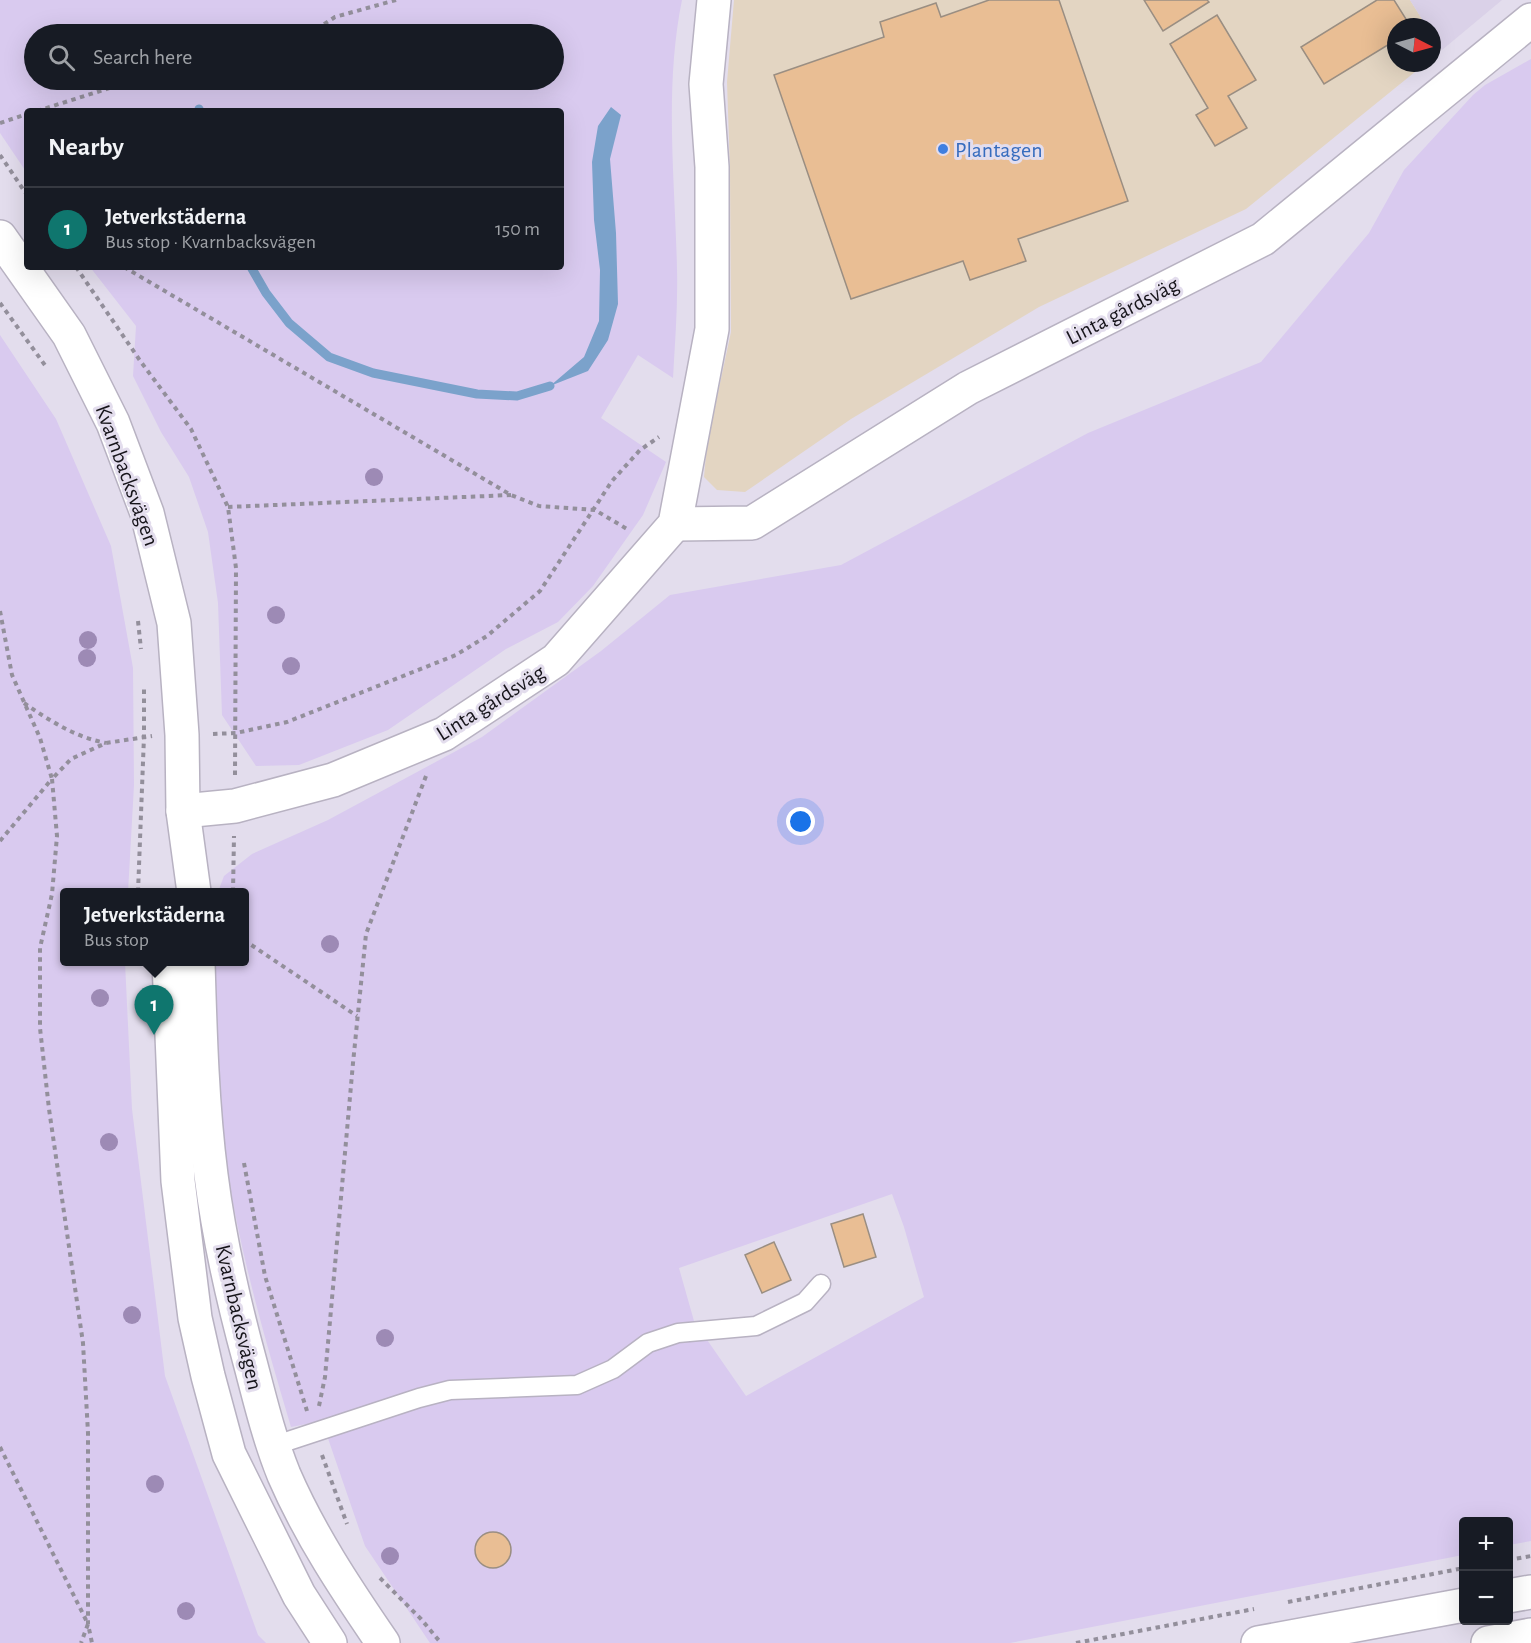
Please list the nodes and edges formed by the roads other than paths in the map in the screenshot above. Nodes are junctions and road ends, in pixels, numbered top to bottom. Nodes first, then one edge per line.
1 (714, 0) edge
2 (1531, 20) edge
3 (0, 237) edge
4 (675, 524) junction
5 (183, 811) junction
6 (171, 888) edge
7 (193, 888) edge
8 (169, 966) edge
9 (198, 966) edge
10 (821, 1284) dead end
11 (273, 1446) junction
12 (1531, 1592) edge
13 (1513, 1595) edge
14 (1459, 1606) edge
15 (1531, 1635) edge
16 (330, 1643) edge
17 (383, 1643) edge
18 (1258, 1643) edge
19 (1488, 1643) edge

1 - 4 street
2 - 4 street, Linta gårdsväg
3 - 5 street, Kvarnbacksvägen
4 - 5 street, Linta gårdsväg
5 - 6 street, Kvarnbacksvägen
5 - 7 street, Kvarnbacksvägen
8 - 16 street, Kvarnbacksvägen
9 - 11 street, Kvarnbacksvägen
10 - 11 lane
11 - 17 street, Kvarnbacksvägen
12 - 13 street
14 - 18 street
15 - 19 street

